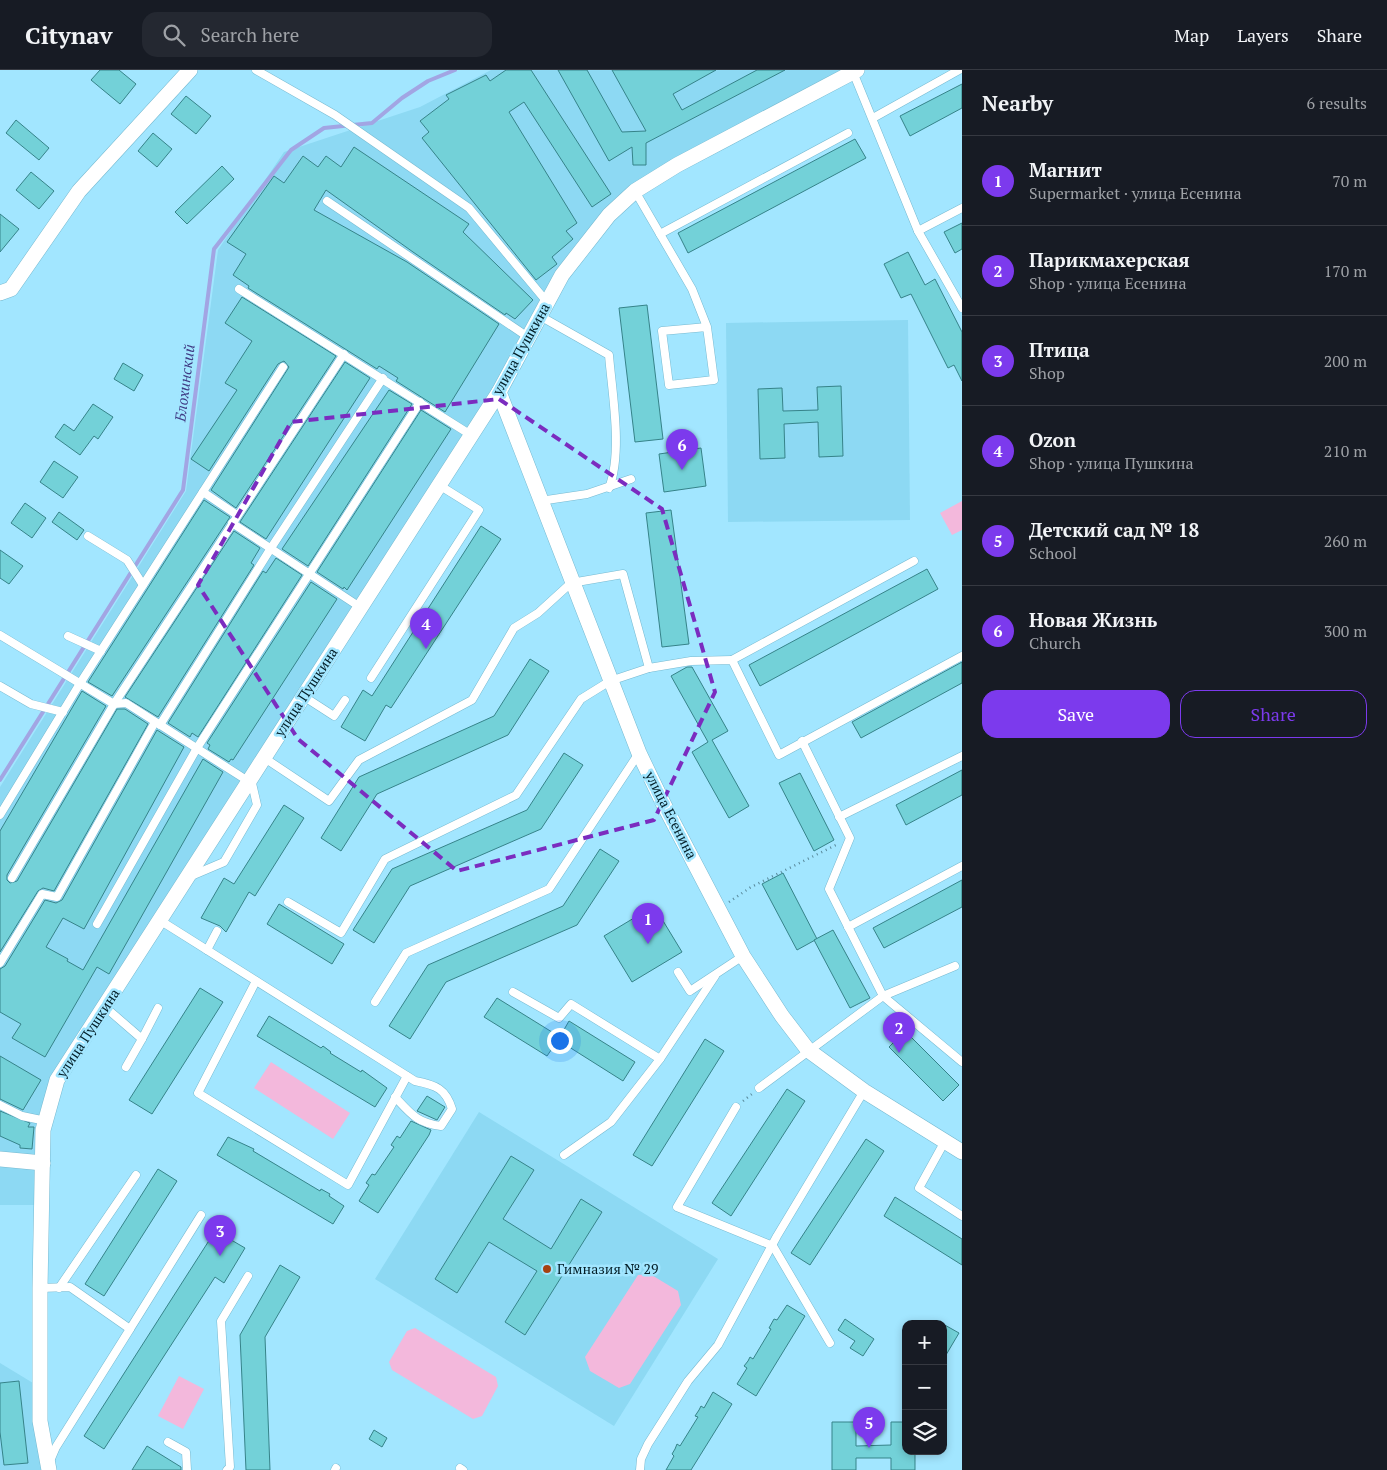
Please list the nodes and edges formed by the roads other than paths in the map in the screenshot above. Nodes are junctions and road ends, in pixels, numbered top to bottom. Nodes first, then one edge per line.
1 (190, 70) edge
2 (256, 70) edge
3 (959, 70) edge
4 (855, 71) edge
5 (873, 118) junction
6 (848, 133) dead end
7 (635, 190) junction
8 (327, 201) dead end
9 (962, 208) edge
10 (918, 231) junction
11 (660, 234) junction
12 (239, 289) dead end
13 (0, 293) edge
14 (958, 294) edge
15 (962, 308) edge
16 (543, 309) junction
17 (707, 327) junction
18 (528, 336) junction
19 (344, 354) junction
20 (283, 367) dead end
21 (383, 378) junction
22 (499, 392) junction
23 (420, 402) junction
24 (471, 435) junction
25 (631, 479) dead end
26 (439, 485) junction
27 (609, 488) junction
28 (203, 492) junction
29 (540, 502) junction
30 (237, 515) junction
31 (232, 523) junction
32 (88, 536) dead end
33 (271, 548) junction
34 (914, 562) dead end
35 (310, 573) junction
36 (572, 583) junction
37 (143, 585) junction
38 (360, 608) junction
39 (0, 635) edge
40 (68, 636) dead end
41 (97, 650) junction
42 (962, 656) edge
43 (732, 660) junction
44 (649, 668) junction
45 (371, 678) dead end
46 (610, 681) junction
47 (76, 683) junction
48 (0, 686) edge
49 (303, 696) junction
50 (344, 700) dead end
51 (114, 704) junction
52 (63, 712) junction
53 (158, 723) junction
54 (802, 742) junction
55 (197, 748) junction
56 (639, 753) junction
57 (962, 756) edge
58 (263, 757) junction
59 (249, 779) junction
60 (0, 814) edge
61 (839, 817) junction
62 (962, 866) edge
63 (188, 877) junction
64 (12, 878) dead end
65 (288, 902) dead end
66 (161, 921) junction
67 (97, 924) dead end
68 (848, 927) junction
69 (217, 931) dead end
70 (207, 950) junction
71 (743, 956) junction
72 (0, 963) edge
73 (955, 966) dead end
74 (678, 972) dead end
75 (715, 976) junction
76 (256, 981) junction
77 (513, 992) dead end
78 (882, 996) junction
79 (375, 1002) dead end
80 (105, 1007) junction
81 (158, 1008) dead end
82 (142, 1039) junction
83 (808, 1050) junction
84 (660, 1059) junction
85 (962, 1062) edge
86 (126, 1067) dead end
87 (406, 1076) junction
88 (759, 1088) road end
89 (864, 1091) junction
90 (395, 1097) junction
91 (0, 1105) edge
92 (736, 1107) road end
93 (46, 1121) junction
94 (945, 1141) junction
95 (962, 1152) edge
96 (564, 1155) dead end
97 (0, 1159) edge
98 (43, 1164) junction
99 (136, 1175) dead end
100 (201, 1214) dead end
101 (962, 1216) edge
102 (773, 1246) junction
103 (248, 1276) dead end
104 (40, 1288) junction
105 (59, 1288) junction
106 (130, 1330) junction
107 (830, 1343) dead end
108 (168, 1442) dead end
109 (49, 1468) edge
110 (187, 1470) edge
111 (227, 1470) edge
112 (640, 1470) edge

1 - 13 street
2 - 16 lane
3 - 5 lane
4 - 5 lane
4 - 7 street, улица Пушкина
5 - 10 lane
6 - 11 lane
7 - 11 lane
7 - 16 street, улица Пушкина
8 - 18 lane
9 - 10 lane
10 - 14 lane
11 - 17 lane
12 - 19 lane
14 - 15 lane
16 - 18 street, улица Пушкина
16 - 27 lane
17 - 17 lane
18 - 22 street, улица Пушкина
19 - 21 lane
19 - 30 lane
20 - 28 lane
21 - 23 lane
21 - 33 lane
22 - 24 street, улица Пушкина
22 - 29 street, улица Есенина
23 - 24 lane
23 - 35 lane
24 - 26 street, улица Пушкина
25 - 27 lane
26 - 38 street, улица Пушкина
26 - 45 lane
27 - 29 lane
28 - 30 lane
28 - 37 lane
29 - 36 street, улица Есенина
30 - 31 lane
31 - 33 lane
31 - 51 lane
32 - 37 lane
33 - 35 lane
33 - 53 lane
34 - 43 lane
35 - 38 lane
35 - 55 lane
36 - 44 lane
36 - 46 street, улица Есенина
36 - 58 lane
37 - 41 lane
38 - 49 street, улица Пушкина
39 - 47 lane
40 - 41 lane
41 - 47 lane
42 - 54 lane
43 - 44 lane
43 - 54 lane
44 - 46 lane
46 - 56 street, улица Есенина
46 - 65 lane
47 - 51 lane
47 - 52 lane
48 - 52 lane
49 - 50 lane
49 - 58 street, улица Пушкина
51 - 53 lane
51 - 64 lane
52 - 60 lane
53 - 55 lane
53 - 72 lane
54 - 61 lane
55 - 59 lane
55 - 67 lane
56 - 71 street, улица Есенина
56 - 79 lane
57 - 61 lane
58 - 59 street, улица Пушкина
59 - 63 street, улица Пушкина
59 - 63 lane
61 - 68 lane
62 - 68 lane
63 - 66 street, улица Пушкина
66 - 70 lane
66 - 80 street, улица Пушкина
68 - 78 lane
69 - 70 lane
70 - 76 lane
71 - 75 lane
71 - 83 street, улица Есенина
73 - 78 lane
74 - 75 lane
75 - 84 lane
76 - 87 lane
76 - 90 lane
77 - 84 lane
78 - 83 lane
78 - 85 lane
80 - 82 lane
80 - 93 street, улица Пушкина
81 - 82 lane
82 - 86 lane
83 - 88 lane
83 - 89 street, улица Есенина
84 - 96 lane
87 - 90 lane
87 - 90 lane
89 - 94 street, улица Есенина
89 - 102 lane
91 - 93 lane
92 - 102 lane
93 - 98 street, улица Пушкина
94 - 95 street, улица Есенина
94 - 101 lane
97 - 98 street
98 - 104 street, улица Пушкина
99 - 105 lane
100 - 106 lane
102 - 107 lane
102 - 112 lane
103 - 111 lane
104 - 105 lane
104 - 109 street, улица Пушкина
105 - 106 lane
106 - 109 lane
108 - 110 lane

